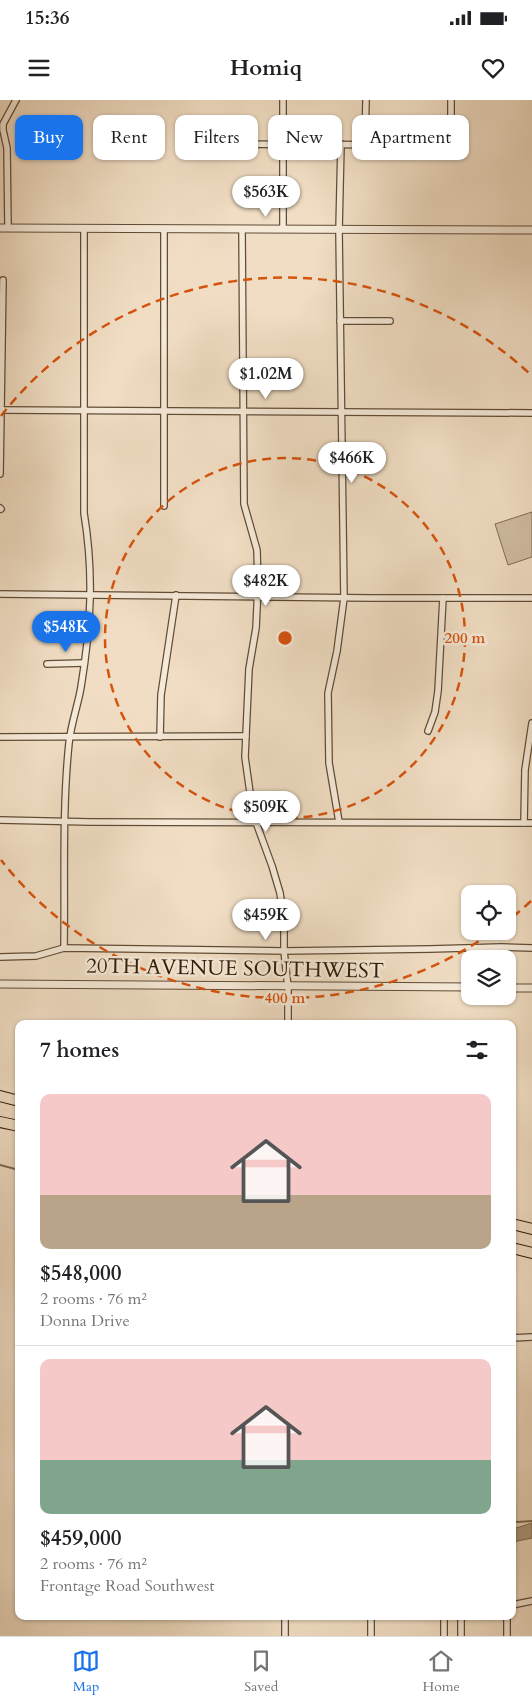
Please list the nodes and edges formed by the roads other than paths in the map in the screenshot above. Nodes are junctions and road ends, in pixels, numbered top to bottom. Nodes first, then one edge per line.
1 (16, 100) edge
2 (283, 100) edge
3 (366, 100) edge
4 (451, 100) edge
5 (283, 115) edge
6 (366, 115) edge
7 (451, 115) edge
8 (1, 131) edge
9 (283, 160) edge
10 (341, 160) edge
11 (3, 171) edge
12 (4, 228) edge
13 (84, 228) junction
14 (164, 229) junction
15 (242, 229) junction
16 (283, 229) junction
17 (339, 230) junction
18 (532, 230) edge
19 (3, 280) dead end
20 (340, 321) junction
21 (390, 321) dead end
22 (0, 410) edge
23 (84, 411) junction
24 (163, 411) junction
25 (244, 411) junction
26 (341, 411) junction
27 (532, 413) edge
28 (1, 459) edge
29 (0, 474) edge
30 (164, 506) dead end
31 (0, 594) edge
32 (91, 594) junction
33 (176, 595) junction
34 (258, 597) junction
35 (344, 598) junction
36 (443, 598) junction
37 (532, 598) edge
38 (84, 663) junction
39 (47, 664) dead end
40 (532, 723) edge
41 (428, 731) dead end
42 (0, 736) edge
43 (246, 736) junction
44 (70, 737) junction
45 (160, 737) junction
46 (0, 820) edge
47 (66, 822) junction
48 (256, 822) junction
49 (339, 822) junction
50 (524, 823) junction
51 (532, 823) edge
52 (64, 948) junction
53 (532, 948) edge
54 (284, 951) junction
55 (0, 957) edge
56 (0, 984) edge
57 (288, 987) junction
58 (461, 987) edge
59 (516, 988) edge
60 (532, 988) edge
61 (288, 1020) edge
62 (0, 1096) edge
63 (15, 1100) edge
64 (0, 1122) edge
65 (15, 1125) edge
66 (516, 1225) edge
67 (532, 1229) edge
68 (516, 1249) edge
69 (532, 1253) edge
70 (532, 1337) edge
71 (516, 1338) edge
72 (532, 1601) edge
73 (516, 1604) edge
74 (285, 1620) edge
75 (371, 1620) edge
76 (444, 1620) edge
77 (461, 1620) edge
78 (506, 1620) edge
79 (285, 1636) edge
80 (371, 1636) edge
81 (444, 1636) edge
82 (461, 1636) edge
83 (506, 1636) edge

1 - 8 street
2 - 5 street
3 - 6 street
4 - 7 street
8 - 11 street
9 - 16 street
10 - 17 street
11 - 12 street
12 - 13 street
13 - 14 street
13 - 23 street
14 - 15 street
14 - 24 street
15 - 16 street
15 - 25 street
16 - 17 street
17 - 18 street
17 - 20 street
19 - 22 street
20 - 21 street
20 - 26 street
22 - 23 street
22 - 28 street
23 - 24 street
23 - 32 street
24 - 25 street
24 - 30 street
25 - 26 street
25 - 34 street
26 - 27 street
26 - 35 street
28 - 29 street
31 - 32 street
32 - 33 street
32 - 38 street
33 - 34 street
33 - 45 street
34 - 35 street
34 - 43 street
35 - 36 street
35 - 49 street
36 - 37 street
36 - 41 street
38 - 39 street
38 - 44 street
40 - 50 street
42 - 44 street
43 - 45 street
43 - 48 street
44 - 45 street
44 - 47 street
46 - 47 street
47 - 48 street
47 - 52 street
48 - 49 street
48 - 54 street
49 - 50 street
50 - 51 street
52 - 54 street
52 - 55 street
53 - 54 street
54 - 57 street
56 - 57 street, 20TH AVENUE SOUTHWEST
57 - 58 street, 20TH AVENUE SOUTHWEST
57 - 61 street
59 - 60 street
62 - 63 highway
64 - 65 highway
66 - 67 highway
68 - 69 highway
70 - 71 street
72 - 73 street
74 - 79 street
75 - 80 street
76 - 81 street
77 - 82 street
78 - 83 street

